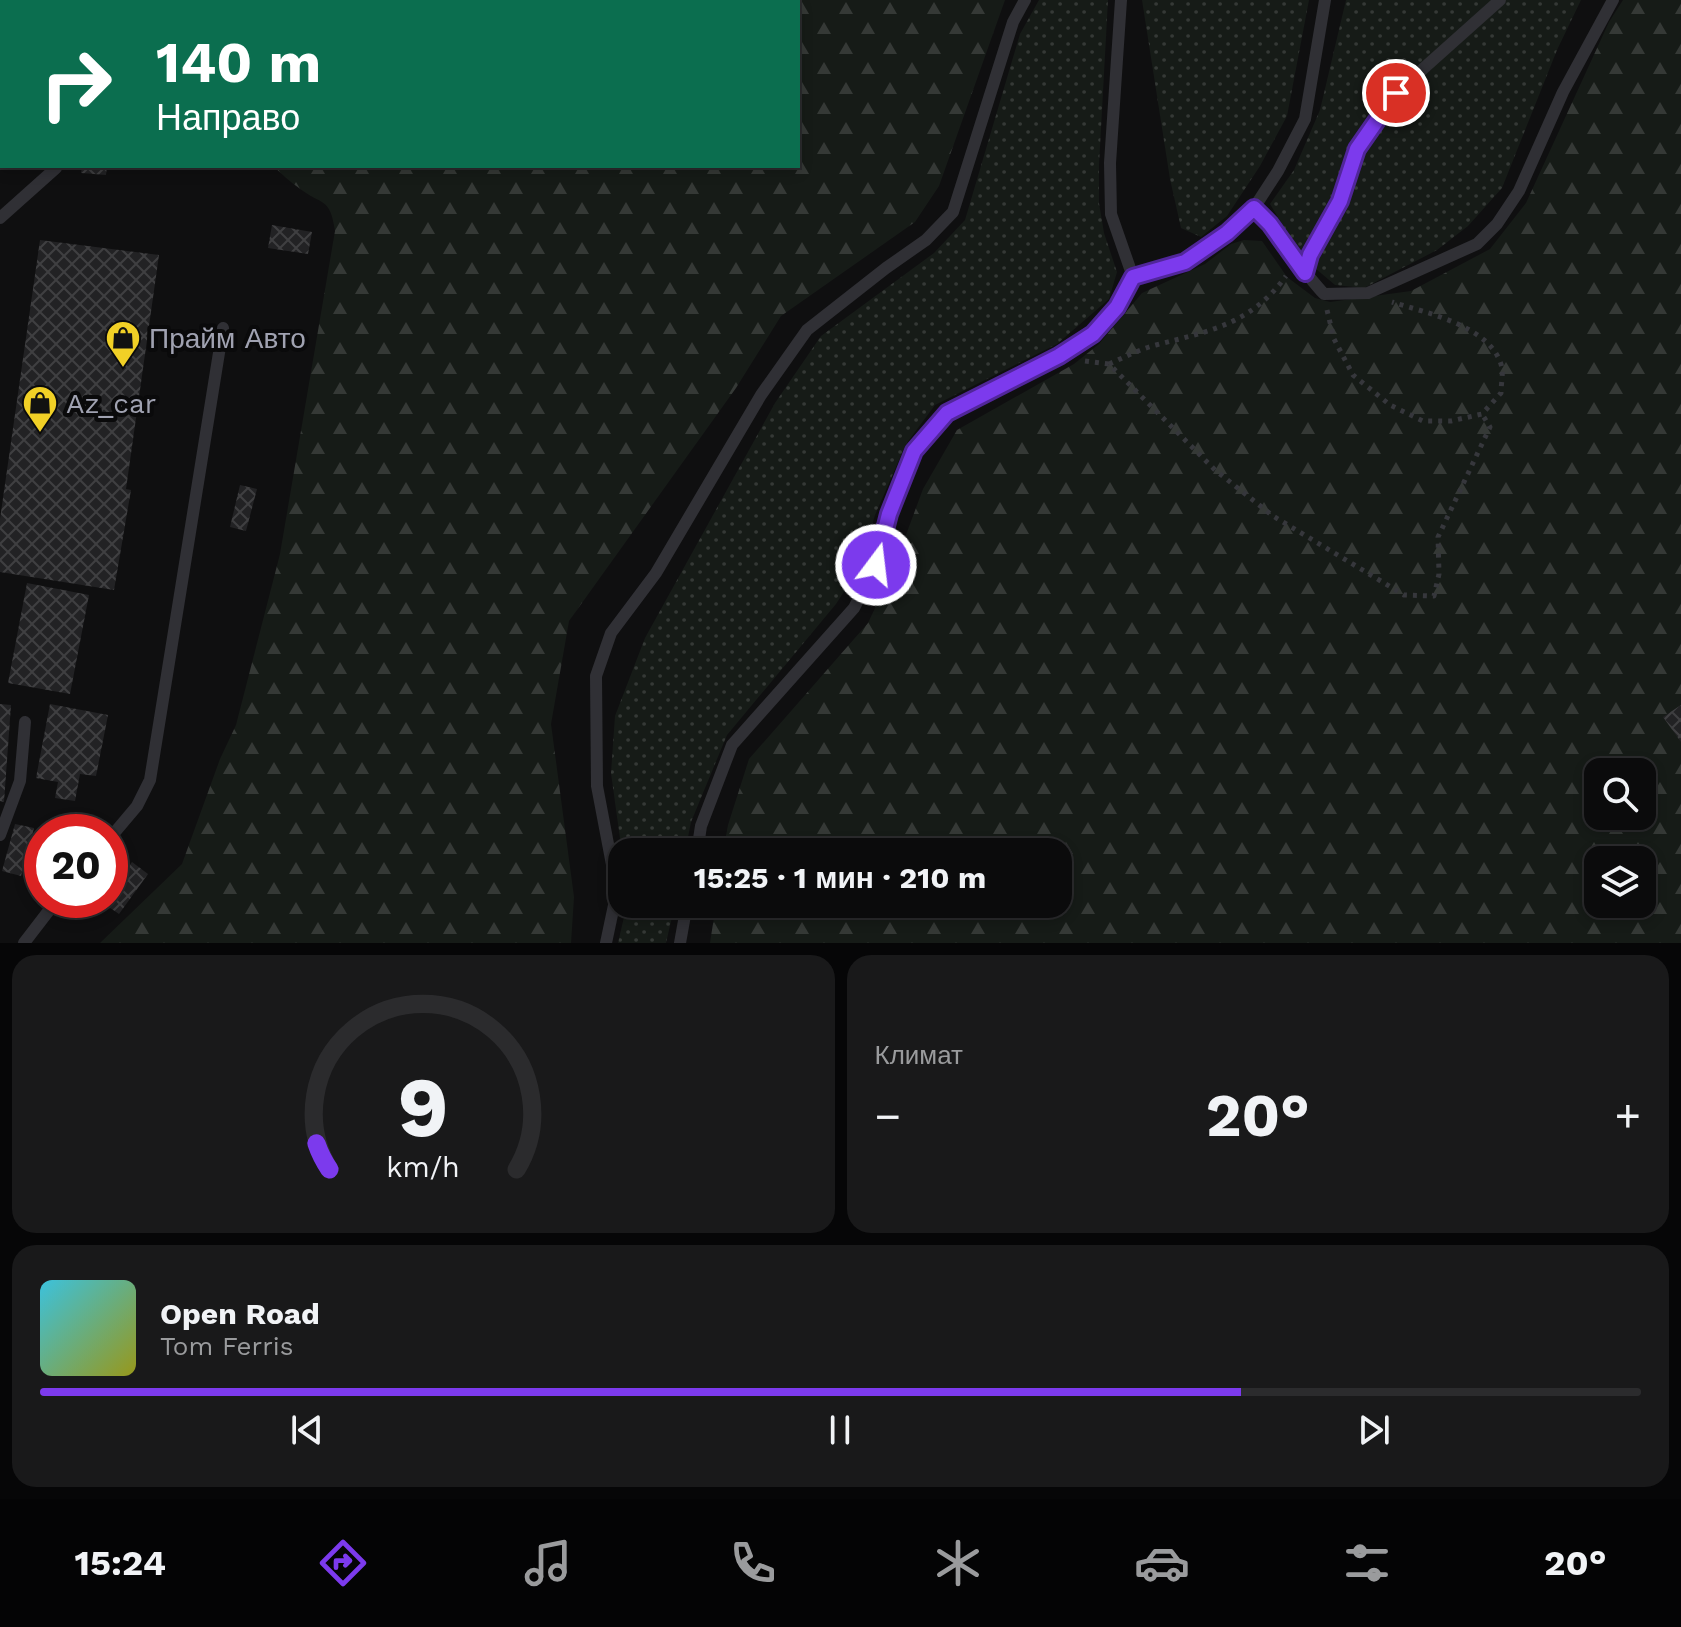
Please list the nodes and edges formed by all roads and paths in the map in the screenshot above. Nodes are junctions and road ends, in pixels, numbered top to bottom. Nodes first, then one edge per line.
1 (1025, 0) edge
2 (1121, 0) edge
3 (1325, 0) edge
4 (1500, 0) edge
5 (1613, 0) edge
6 (56, 168) dead end
7 (1254, 208) junction
8 (0, 218) edge
9 (1295, 261) junction
10 (1305, 273) junction
11 (1133, 277) junction
12 (1368, 293) junction
13 (1324, 294) junction
14 (223, 328) dead end
15 (1059, 356) junction
16 (1109, 364) junction
17 (1482, 414) junction
18 (25, 722) dead end
19 (128, 817) edge
20 (0, 835) edge
21 (699, 838) edge
22 (43, 918) edge
23 (684, 918) edge
24 (24, 943) edge
25 (606, 943) edge
26 (680, 943) edge

1 - 25 lane
2 - 11 lane
3 - 7 lane
4 - 10 lane
5 - 12 lane
6 - 8 lane
7 - 9 lane
7 - 11 lane
9 - 10 lane
9 - 16 path
10 - 13 lane
11 - 15 lane
12 - 13 lane
12 - 17 path
13 - 17 path
14 - 19 lane
15 - 16 path
15 - 21 lane
16 - 17 path
18 - 20 lane
22 - 24 lane
23 - 26 lane

